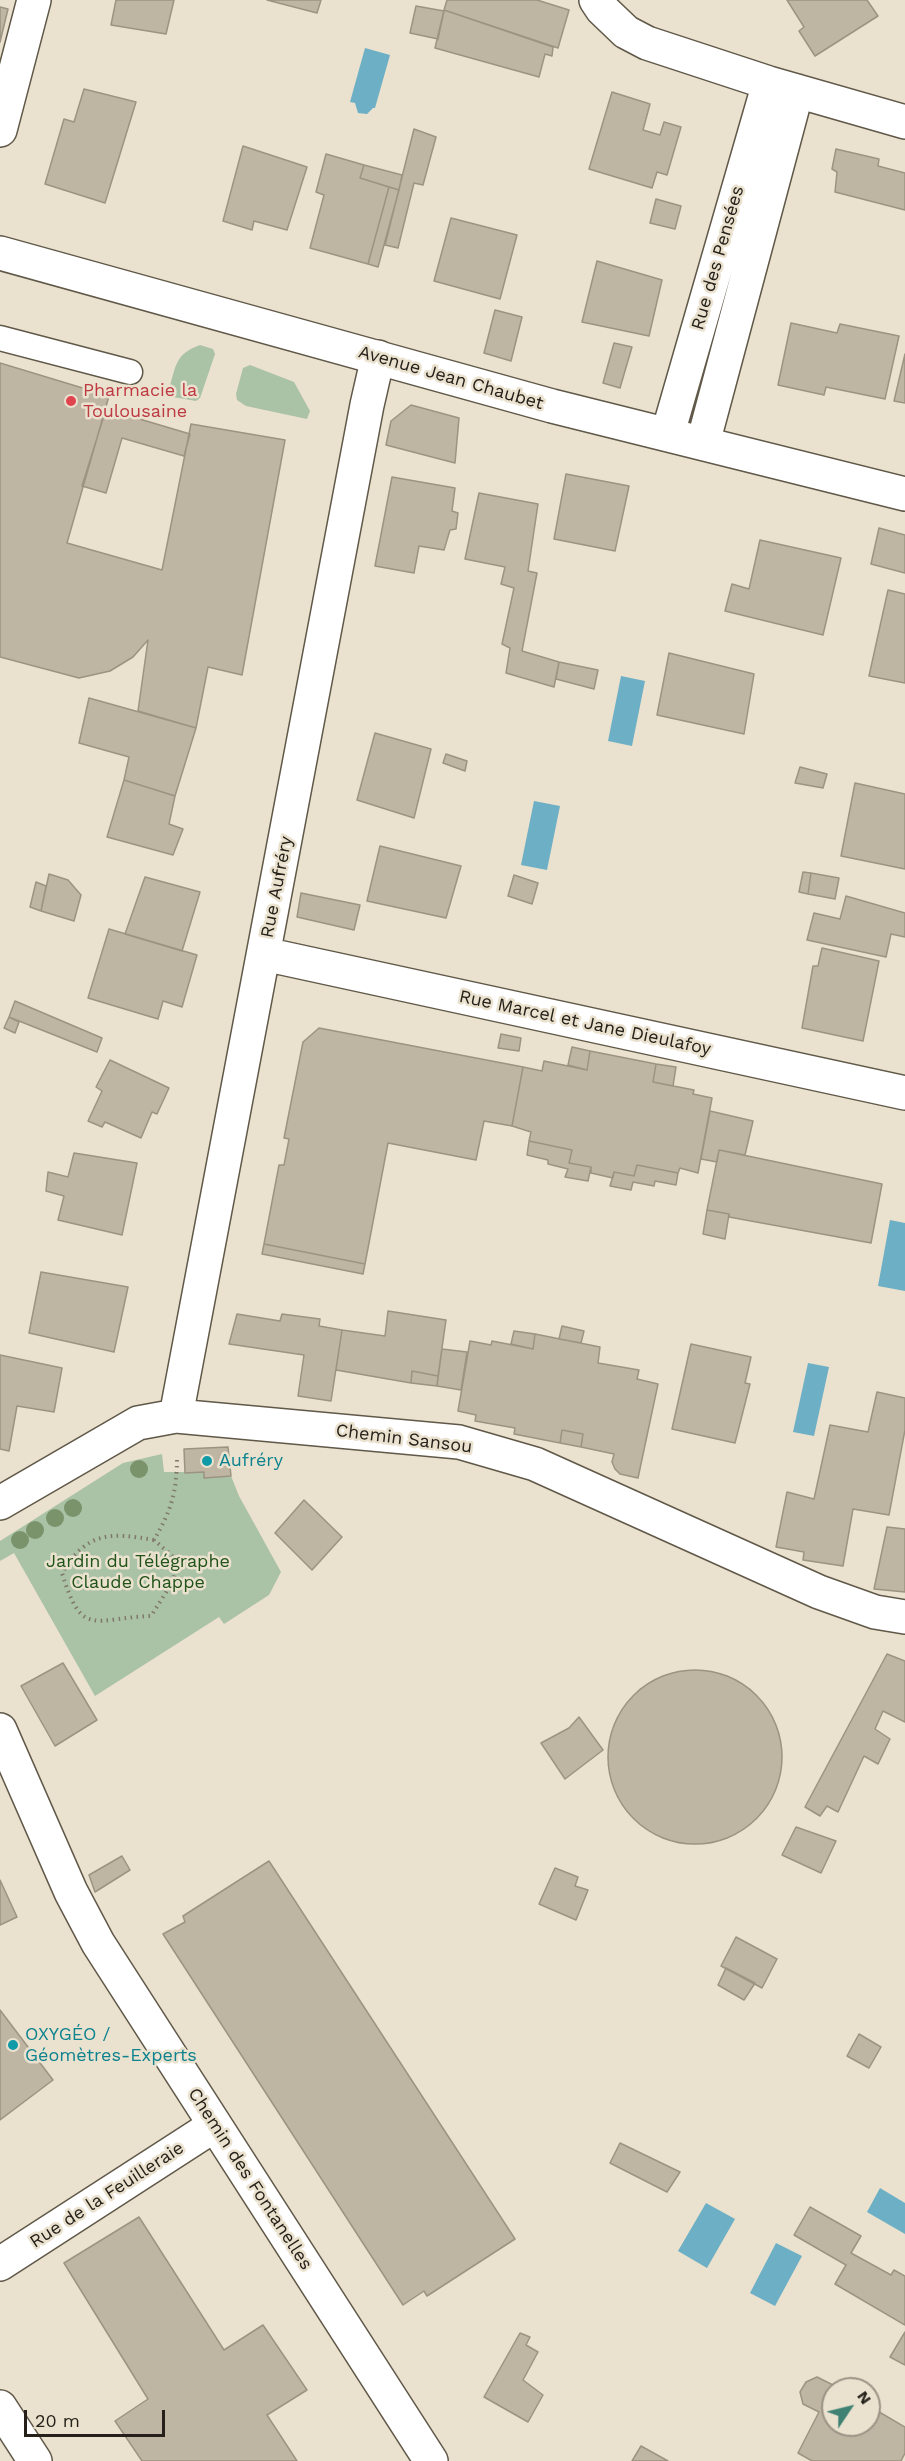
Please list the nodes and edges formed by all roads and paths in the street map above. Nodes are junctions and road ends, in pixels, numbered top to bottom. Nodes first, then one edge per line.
1 (34, 0) edge
2 (596, 0) edge
3 (783, 87) junction
4 (905, 122) edge
5 (0, 130) edge
6 (0, 254) edge
7 (0, 338) edge
8 (378, 357) junction
9 (130, 372) dead end
10 (668, 433) junction
11 (703, 443) junction
12 (905, 494) edge
13 (264, 954) junction
14 (905, 1093) edge
15 (176, 1416) junction
16 (0, 1503) edge
17 (154, 1540) junction
18 (905, 1617) edge
19 (0, 1730) edge
20 (215, 2125) junction
21 (0, 2265) edge
22 (0, 2407) edge
23 (35, 2461) edge
24 (431, 2461) edge

1 - 5 street
2 - 3 street
3 - 4 street
3 - 10 street, Rue des Pensées
3 - 11 street, Rue des Pensées
6 - 8 street, Avenue Jean Chaubet
7 - 9 lane
8 - 10 street, Avenue Jean Chaubet
8 - 13 street, Rue Aufréry
10 - 11 street, Avenue Jean Chaubet
11 - 12 street, Avenue Jean Chaubet
13 - 14 street, Rue Marcel et Jane Dieulafoy
13 - 15 street, Rue Aufréry
15 - 16 street, Chemin Sansou
15 - 17 path
15 - 18 street, Chemin Sansou
17 - 17 path
19 - 20 street, Chemin des Fontanelles
20 - 21 street, Rue de la Feuilleraie
20 - 24 street, Chemin des Fontanelles
22 - 23 street

